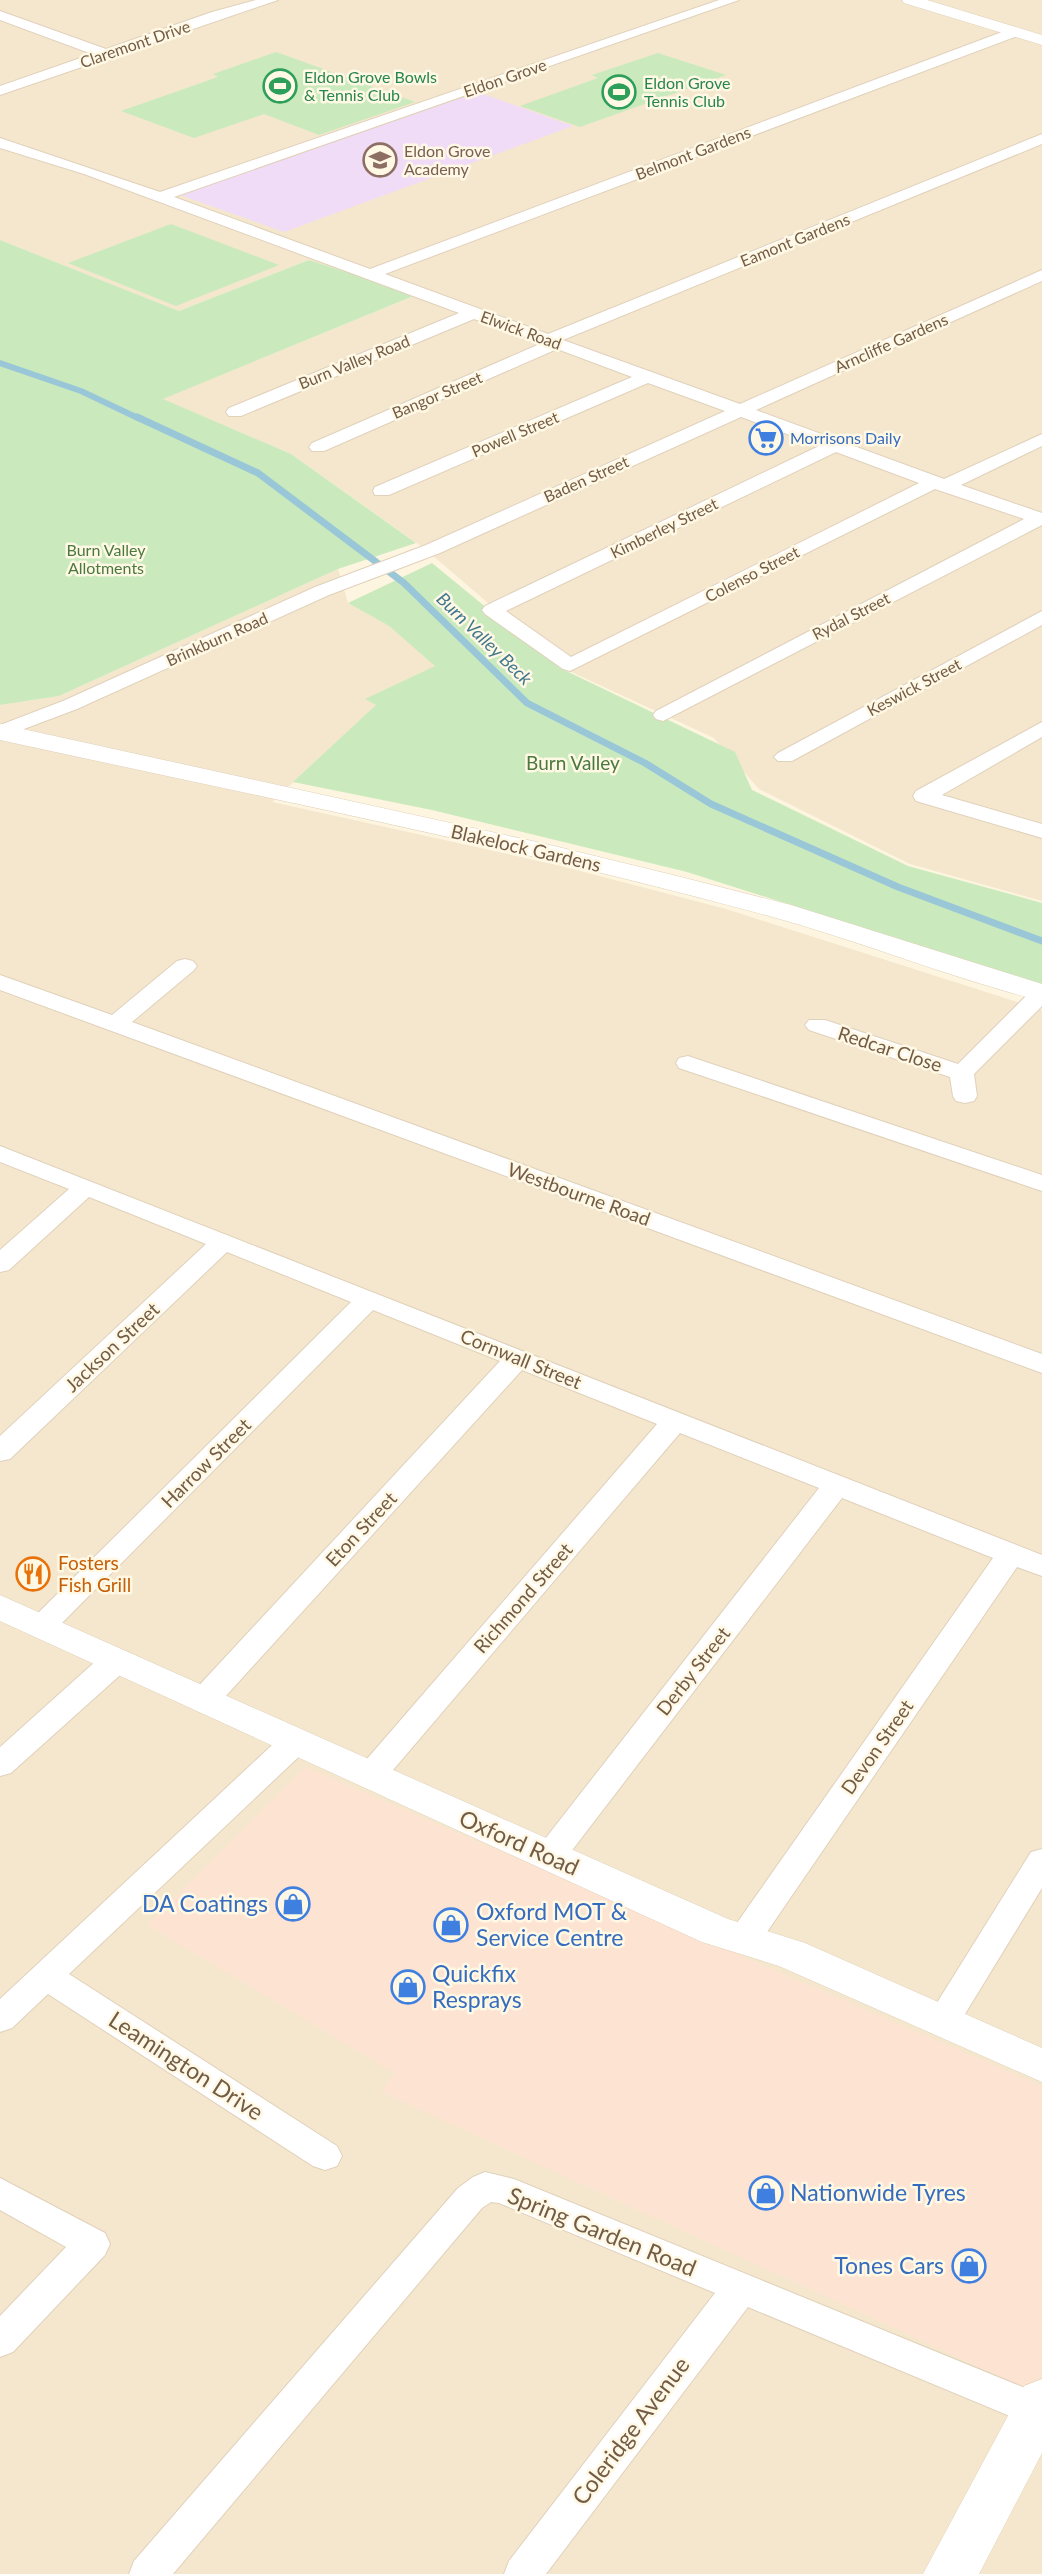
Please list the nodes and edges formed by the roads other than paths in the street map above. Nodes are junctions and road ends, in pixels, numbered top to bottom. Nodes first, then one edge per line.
1 (271, 0) edge
2 (733, 0) edge
3 (910, 0) edge
4 (0, 15) edge
5 (1015, 32) junction
6 (1042, 40) edge
7 (106, 54) junction
8 (0, 91) edge
9 (1042, 139) edge
10 (0, 143) edge
11 (159, 197) junction
12 (371, 274) junction
13 (1042, 275) edge
14 (473, 313) junction
15 (552, 342) junction
16 (647, 377) junction
17 (739, 410) junction
18 (235, 412) dead end
19 (1042, 439) edge
20 (836, 445) junction
21 (318, 447) dead end
22 (939, 484) junction
23 (382, 491) dead end
24 (1041, 519) edge
25 (433, 549) joint
26 (1042, 618) edge
27 (570, 665) joint
28 (663, 715) dead end
29 (1042, 728) edge
30 (1, 732) edge
31 (785, 757) dead end
32 (1042, 831) edge
33 (185, 965) dead end
34 (0, 982) edge
35 (1042, 993) edge
36 (115, 1025) junction
37 (817, 1025) dead end
38 (688, 1063) dead end
39 (0, 1153) edge
40 (1042, 1183) edge
41 (86, 1187) junction
42 (224, 1241) junction
43 (0, 1264) edge
44 (369, 1299) junction
45 (518, 1358) junction
46 (1042, 1364) edge
47 (676, 1420) junction
48 (0, 1452) edge
49 (837, 1485) junction
50 (1011, 1554) junction
51 (1042, 1566) edge
52 (0, 1607) edge
53 (42, 1626) junction
54 (117, 1660) junction
55 (204, 1700) junction
56 (296, 1741) junction
57 (0, 1765) edge
58 (371, 1775) junction
59 (549, 1857) junction
60 (1042, 1861) edge
61 (744, 1940) junction
62 (46, 1976) junction
63 (0, 2019) edge
64 (942, 2023) junction
65 (1042, 2066) edge
66 (325, 2156) dead end
67 (0, 2193) edge
68 (740, 2289) junction
69 (0, 2341) edge
70 (1040, 2406) edge
71 (148, 2574) edge
72 (523, 2574) edge
73 (950, 2574) edge

1 - 7 street, Claremont Drive
2 - 11 street, Eldon Grove
3 - 5 street
4 - 7 street
5 - 6 street
5 - 12 street, Belmont Gardens
7 - 8 street, Claremont Drive
9 - 15 street, Eamont Gardens
10 - 11 street, Elwick Road
11 - 12 street, Elwick Road
12 - 14 street, Elwick Road
13 - 17 street, Arncliffe Gardens
14 - 15 street, Elwick Road
14 - 18 street, Burn Valley Road
15 - 16 street, Elwick Road
15 - 21 street, Bangor Street
16 - 17 street, Elwick Road
16 - 23 street, Powell Street
17 - 20 street, Elwick Road
17 - 25 street, Baden Street
19 - 22 street
20 - 22 street, Elwick Road
20 - 27 street, Kimberley Street
22 - 24 street, Elwick Road
22 - 27 street, Colenso Street
24 - 28 street, Rydal Street
25 - 30 street, Brinkburn Road
26 - 31 street, Keswick Street
29 - 32 street
30 - 35 street, Blakelock Gardens
33 - 36 street
34 - 36 street, Westbourne Road
35 - 37 street, Redcar Close
36 - 46 street, Westbourne Road
38 - 40 street
39 - 41 street, Cornwall Street
41 - 42 street, Cornwall Street
41 - 43 street
42 - 44 street, Cornwall Street
42 - 48 street, Jackson Street
44 - 45 street, Cornwall Street
44 - 53 street, Harrow Street
45 - 47 street, Cornwall Street
45 - 55 street, Eton Street
47 - 49 street, Cornwall Street
47 - 58 street, Richmond Street
49 - 50 street, Cornwall Street
49 - 59 street, Derby Street
50 - 51 street, Cornwall Street
50 - 61 street, Devon Street
52 - 53 street, Oxford Road
53 - 54 street, Oxford Road
54 - 55 street, Oxford Road
54 - 57 street
55 - 56 street, Oxford Road
56 - 58 street, Oxford Road
56 - 62 street
58 - 59 street, Oxford Road
59 - 61 street, Oxford Road
60 - 64 street
61 - 64 street, Oxford Road
62 - 63 street
62 - 66 street, Leamington Drive
64 - 65 street, Oxford Road
67 - 69 street
68 - 70 street, Spring Garden Road
68 - 71 street, Spring Garden Road
68 - 72 street, Coleridge Avenue
70 - 73 main road

